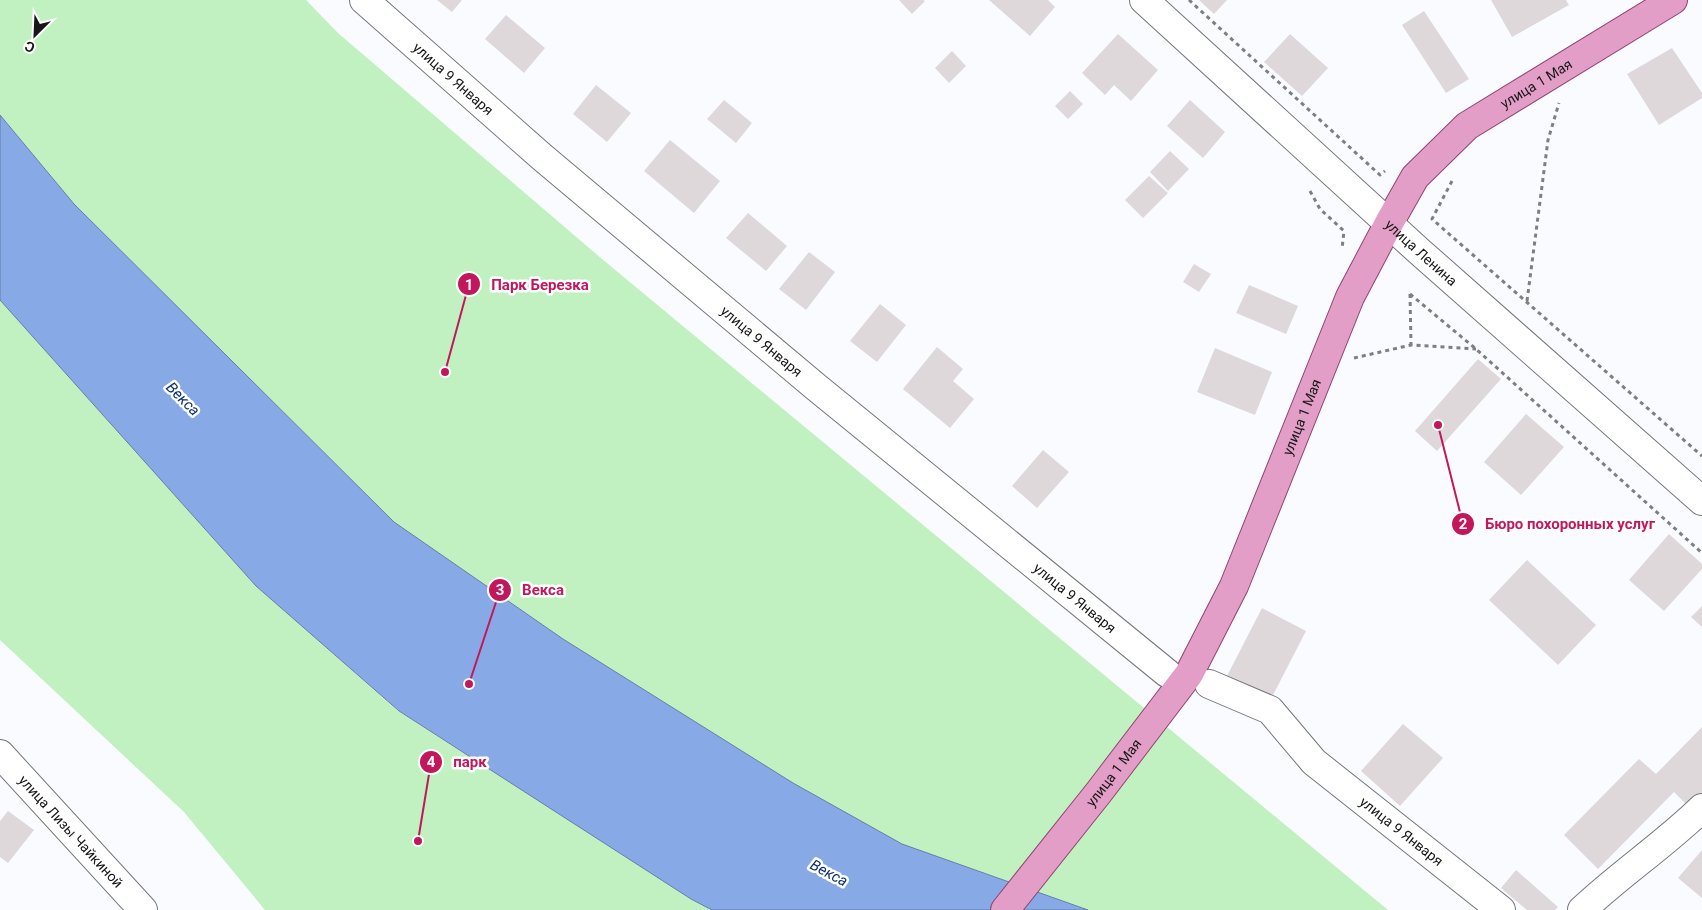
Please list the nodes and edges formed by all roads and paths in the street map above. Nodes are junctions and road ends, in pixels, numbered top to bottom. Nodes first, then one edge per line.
1 (364, 0) edge
2 (1144, 0) edge
3 (1189, 0) edge
4 (1673, 0) edge
5 (1559, 100) dead end
6 (1380, 175) dead end
7 (1455, 176) dead end
8 (1305, 184) dead end
9 (1389, 223) junction
10 (1342, 255) dead end
11 (1527, 302) junction
12 (1476, 349) junction
13 (1702, 456) edge
14 (1701, 498) edge
15 (1702, 554) edge
16 (1167, 673) dead end
17 (1209, 684) dead end
18 (0, 754) edge
19 (1702, 808) edge
20 (143, 910) edge
21 (1005, 910) edge
22 (1501, 910) edge
23 (1582, 910) edge

1 - 16 street, улица 9 Января
2 - 9 street, улица Ленина
3 - 6 path
4 - 9 main road, улица 1 Мая
5 - 11 path
7 - 11 path
8 - 10 path
9 - 14 street, улица Ленина
9 - 21 main road, улица 1 Мая
11 - 13 path
12 - 12 path
12 - 15 path
17 - 22 street, улица 9 Января
18 - 20 street, улица Лизы Чайкиной
19 - 23 street

